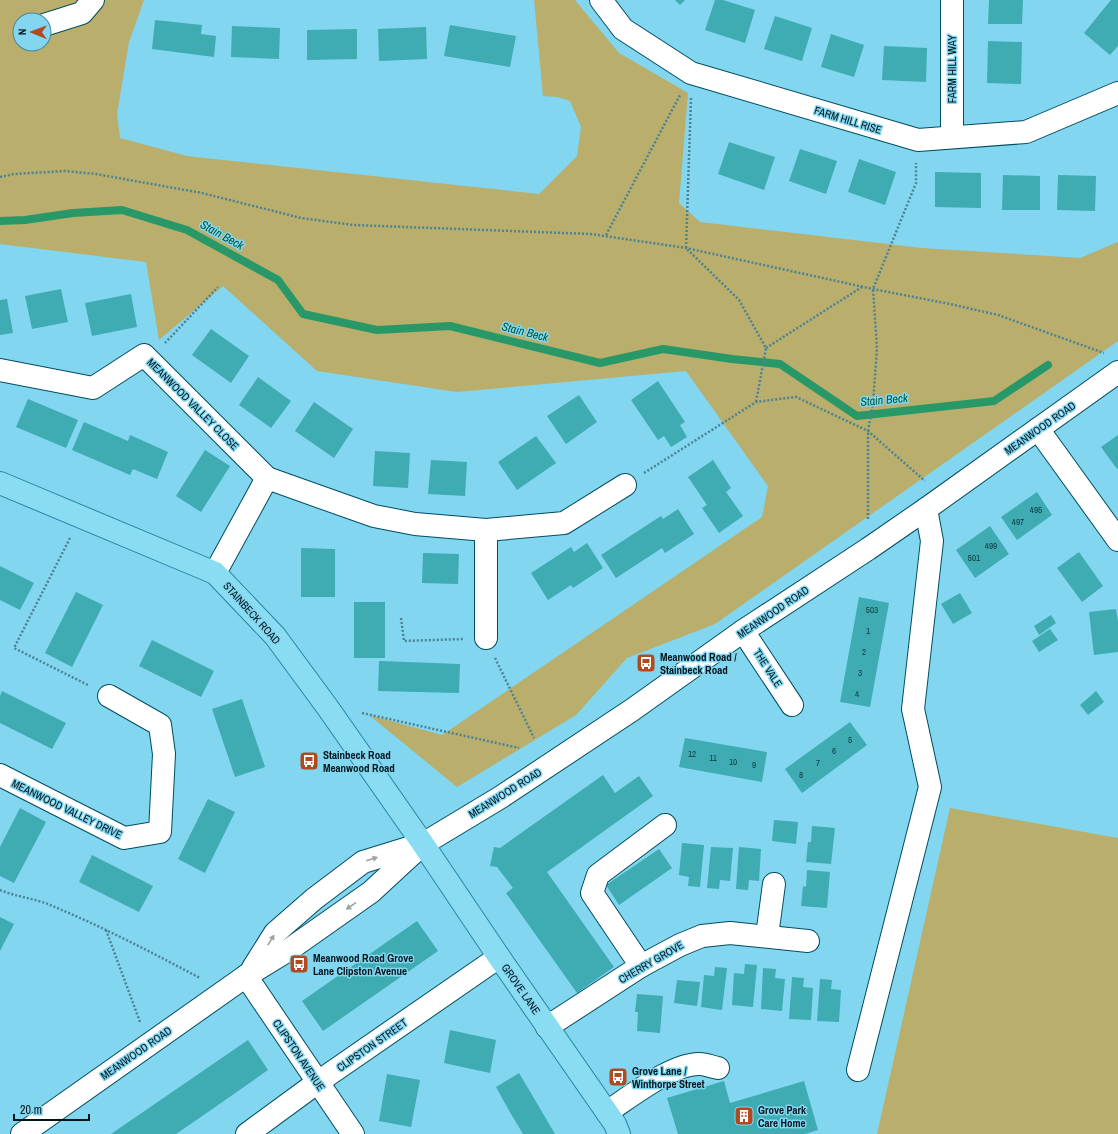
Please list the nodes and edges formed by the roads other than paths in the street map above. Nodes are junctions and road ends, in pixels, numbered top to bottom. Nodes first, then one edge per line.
1 (93, 0) edge
2 (601, 0) edge
3 (952, 0) edge
4 (52, 23) edge
5 (1118, 92) edge
6 (952, 138) junction
7 (1115, 364) edge
8 (0, 370) edge
9 (1038, 429) junction
10 (267, 478) junction
11 (0, 483) edge
12 (625, 485) road end
13 (934, 503) junction
14 (486, 530) junction
15 (1118, 540) edge
16 (215, 573) junction
17 (743, 631) junction
18 (486, 638) road end
19 (109, 696) road end
20 (792, 705) dead end
21 (0, 776) edge
22 (665, 825) dead end
23 (423, 844) junction
24 (774, 884) dead end
25 (767, 936) junction
26 (808, 941) dead end
27 (499, 957) junction
28 (641, 966) junction
29 (248, 974) junction
30 (547, 1028) junction
31 (718, 1068) dead end
32 (858, 1070) dead end
33 (318, 1082) junction
34 (607, 1112) junction
35 (34, 1131) edge
36 (247, 1134) edge
37 (352, 1134) edge
38 (619, 1134) edge

1 - 4 street
2 - 6 street, FARM HILL RISE
3 - 6 street, FARM HILL WAY
5 - 6 street, FARM HILL RISE
7 - 9 street, MEANWOOD ROAD
8 - 10 street, MEANWOOD VALLEY CLOSE
9 - 13 street, MEANWOOD ROAD
9 - 15 street
10 - 14 street, MEANWOOD VALLEY CLOSE
10 - 16 street
11 - 16 main road, STAINBECK ROAD
12 - 14 street, MEANWOOD VALLEY CLOSE
13 - 17 street, MEANWOOD ROAD
13 - 32 street
14 - 18 street
16 - 23 main road, STAINBECK ROAD
17 - 20 street, THE VALE
17 - 23 street, MEANWOOD ROAD
19 - 21 street, MEANWOOD VALLEY DRIVE
22 - 28 street
23 - 27 main road, GROVE LANE
23 -> 29 street, MEANWOOD ROAD
29 -> 23 street, MEANWOOD ROAD
24 - 25 street
25 - 26 street, CHERRY GROVE
25 - 28 street, CHERRY GROVE
27 - 30 main road, GROVE LANE
27 - 33 street, CLIPSTON STREET
28 - 30 street, CHERRY GROVE
29 - 33 street, CLIPSTON AVENUE
29 - 35 street, MEANWOOD ROAD
30 - 34 main road, GROVE LANE
31 - 34 street
33 - 36 street, CLIPSTON STREET
33 - 37 street, CLIPSTON AVENUE
34 - 38 main road, GROVE LANE

